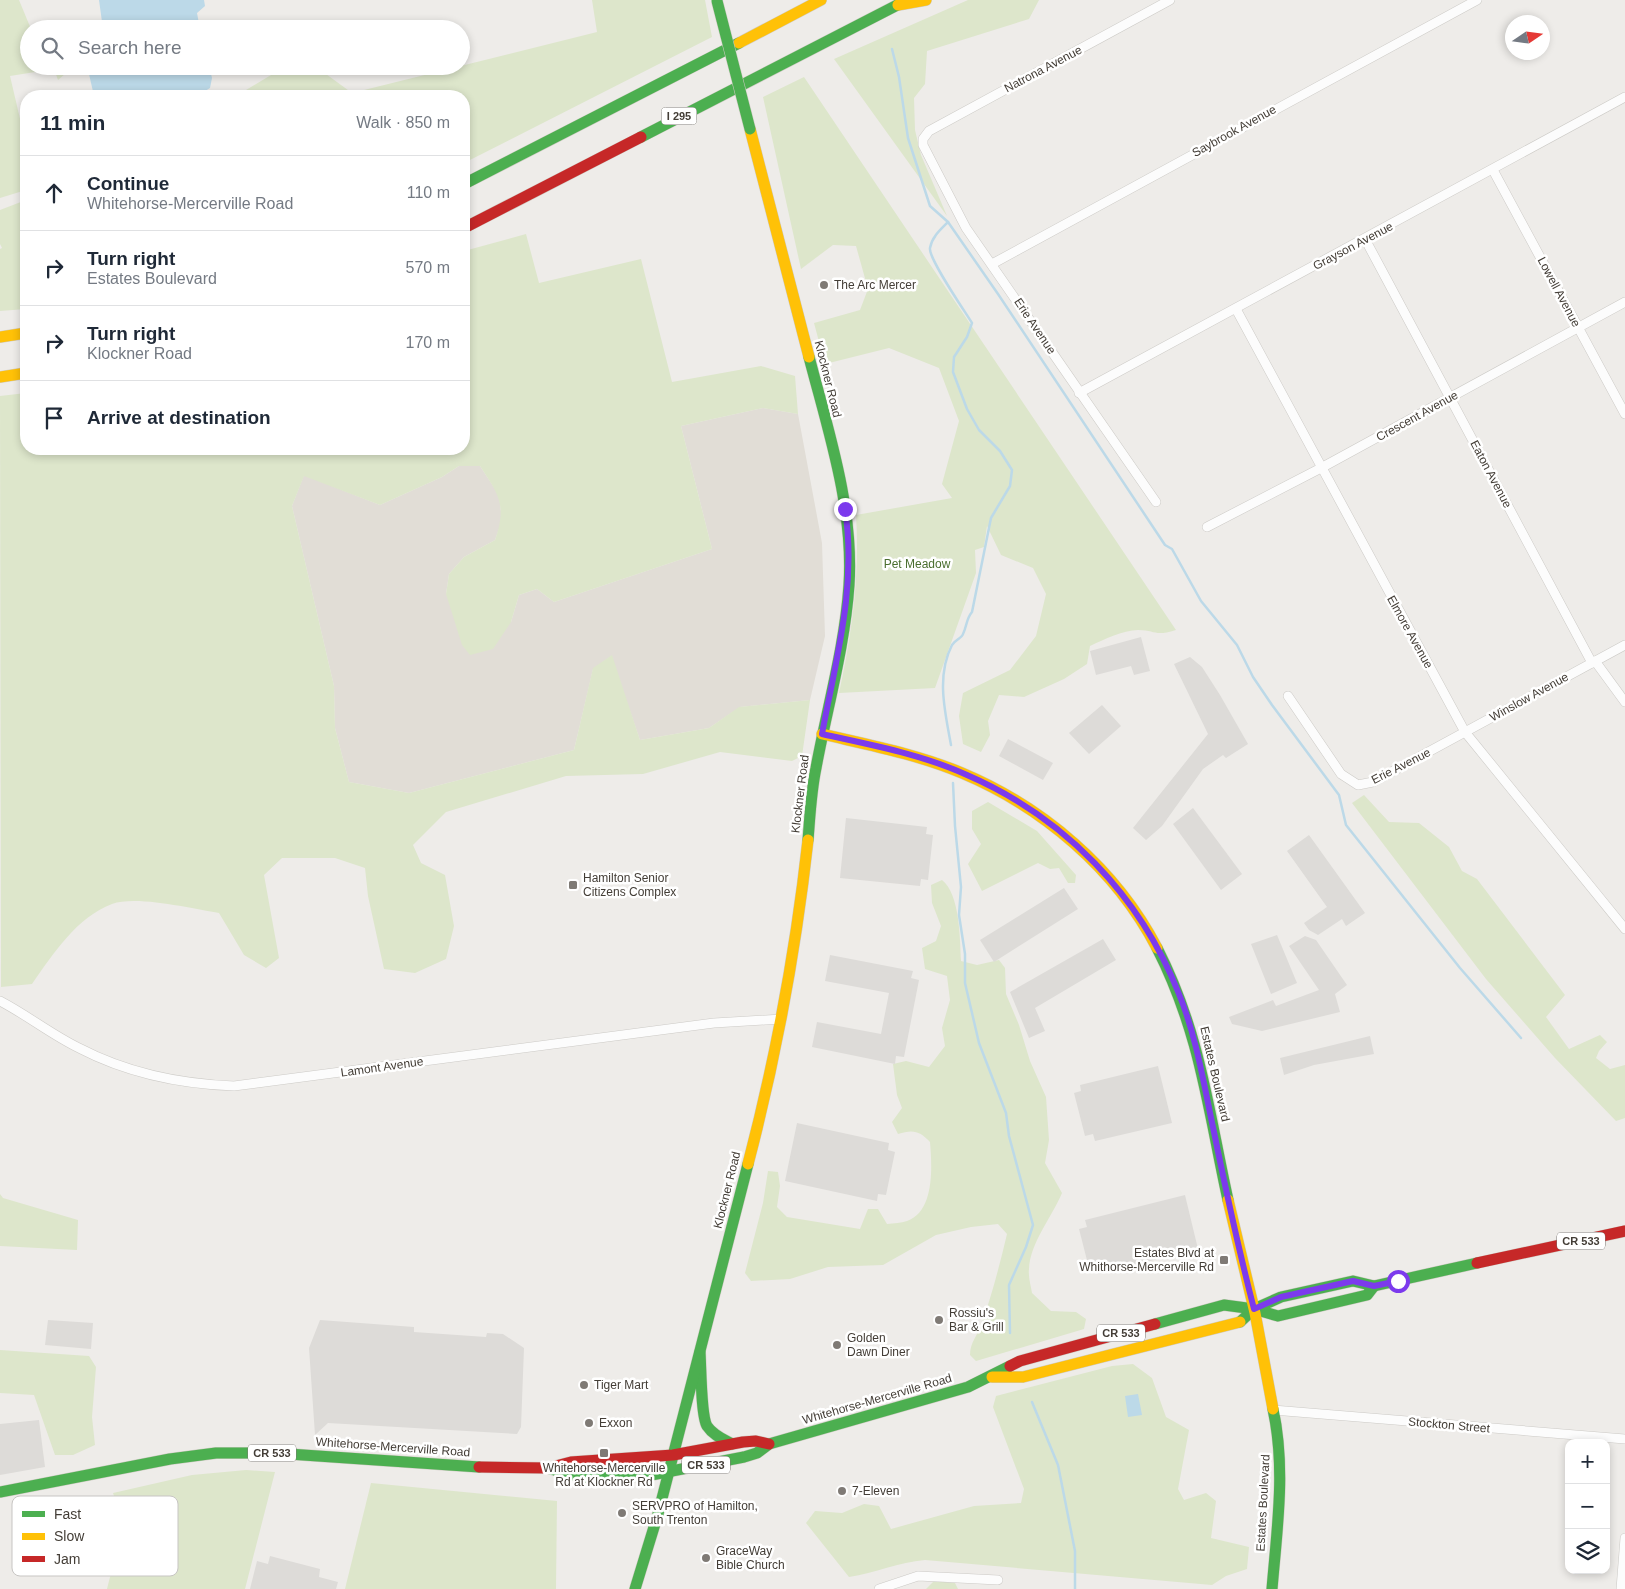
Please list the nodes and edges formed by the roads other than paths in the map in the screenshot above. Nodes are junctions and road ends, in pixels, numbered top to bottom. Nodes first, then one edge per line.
1 (717, 0) edge
2 (821, 0) edge
3 (907, 0) edge
4 (926, 0) edge
5 (1170, 0) edge
6 (1477, 0) edge
7 (896, 6) junction
8 (1624, 101) edge
9 (923, 145) joint
10 (1493, 170) junction
11 (470, 181) edge
12 (470, 225) edge
13 (1365, 239) junction
14 (992, 264) junction
15 (1625, 302) edge
16 (1236, 309) junction
17 (1578, 327) junction
18 (20, 334) edge
19 (0, 337) edge
20 (20, 374) edge
21 (0, 377) edge
22 (1079, 392) junction
23 (1450, 397) junction
24 (1625, 414) edge
25 (1321, 468) junction
26 (1156, 502) dead end
27 (1207, 527) dead end
28 (1625, 645) edge
29 (1594, 662) junction
30 (1288, 696) dead end
31 (1625, 702) edge
32 (1465, 732) junction
33 (822, 734) junction
34 (1625, 929) edge
35 (0, 1001) edge
36 (781, 1019) junction
37 (1625, 1231) edge
38 (1374, 1286) junction
39 (1254, 1309) junction
40 (700, 1352) junction
41 (991, 1377) junction
42 (1273, 1410) junction
43 (1625, 1440) edge
44 (737, 1443) junction
45 (769, 1444) junction
46 (673, 1456) junction
47 (548, 1468) junction
48 (668, 1473) junction
49 (0, 1492) edge
50 (1625, 1538) edge
51 (998, 1580) dead end
52 (635, 1589) edge
53 (879, 1589) edge
54 (1272, 1589) edge
55 (1621, 1589) edge

1 - 33 main road, Klockner Road, bridge
2 - 11 main road
3 - 7 main road, I 295
4 - 7 main road
5 - 9 street, Natrona Avenue
6 - 14 street, Saybrook Avenue
7 - 12 main road, I 295
8 - 10 street, Grayson Avenue
9 - 14 street, Erie Avenue
10 - 13 street, Grayson Avenue
10 - 17 street, Lowell Avenue
13 - 16 street, Grayson Avenue
13 - 23 street, Eaton Avenue
14 - 22 street, Erie Avenue
15 - 17 street, Crescent Avenue
16 - 22 street, Grayson Avenue
16 - 25 street, Elmore Avenue
17 - 23 street, Crescent Avenue
17 - 24 street, Lowell Avenue
18 - 19 main road
20 - 21 main road
22 - 26 street, Erie Avenue
23 - 25 street, Crescent Avenue
23 - 29 street, Eaton Avenue
25 - 27 street, Crescent Avenue
25 - 32 street, Elmore Avenue
28 - 29 street, Winslow Avenue
29 - 31 street, Eaton Avenue
29 - 32 street, Winslow Avenue
30 - 32 street, Erie Avenue
32 - 34 street, Elmore Avenue
33 - 36 main road, Klockner Road
33 - 39 main road, Estates Boulevard
35 - 36 street, Lamont Avenue
36 - 40 main road, Klockner Road
37 - 38 main road, Whitehorse-Mercerville Road / CR 533
38 - 39 main road, Whitehorse-Mercerville Road / CR 533
38 - 39 main road, Whitehorse-Mercerville Road / CR 533
39 - 41 main road, Whitehorse-Mercerville Road / CR 533
39 - 41 main road, Whitehorse-Mercerville Road / CR 533
39 - 42 main road, Estates Boulevard
40 - 44 main road
40 - 46 main road, Klockner Road
41 - 45 main road, Whitehorse-Mercerville Road / CR 533
42 - 43 street, Stockton Street
42 - 54 main road, Estates Boulevard
44 - 45 main road, Whitehorse-Mercerville Road / CR 533
44 - 46 main road, Whitehorse-Mercerville Road / CR 533
45 - 48 main road, Whitehorse-Mercerville Road / CR 533
46 - 47 main road, Whitehorse-Mercerville Road / CR 533
46 - 48 main road, Klockner Road
47 - 48 main road, Whitehorse-Mercerville Road / CR 533
47 - 49 main road, Whitehorse-Mercerville Road / CR 533
48 - 52 main road, Klockner Road
50 - 55 street
51 - 53 street

